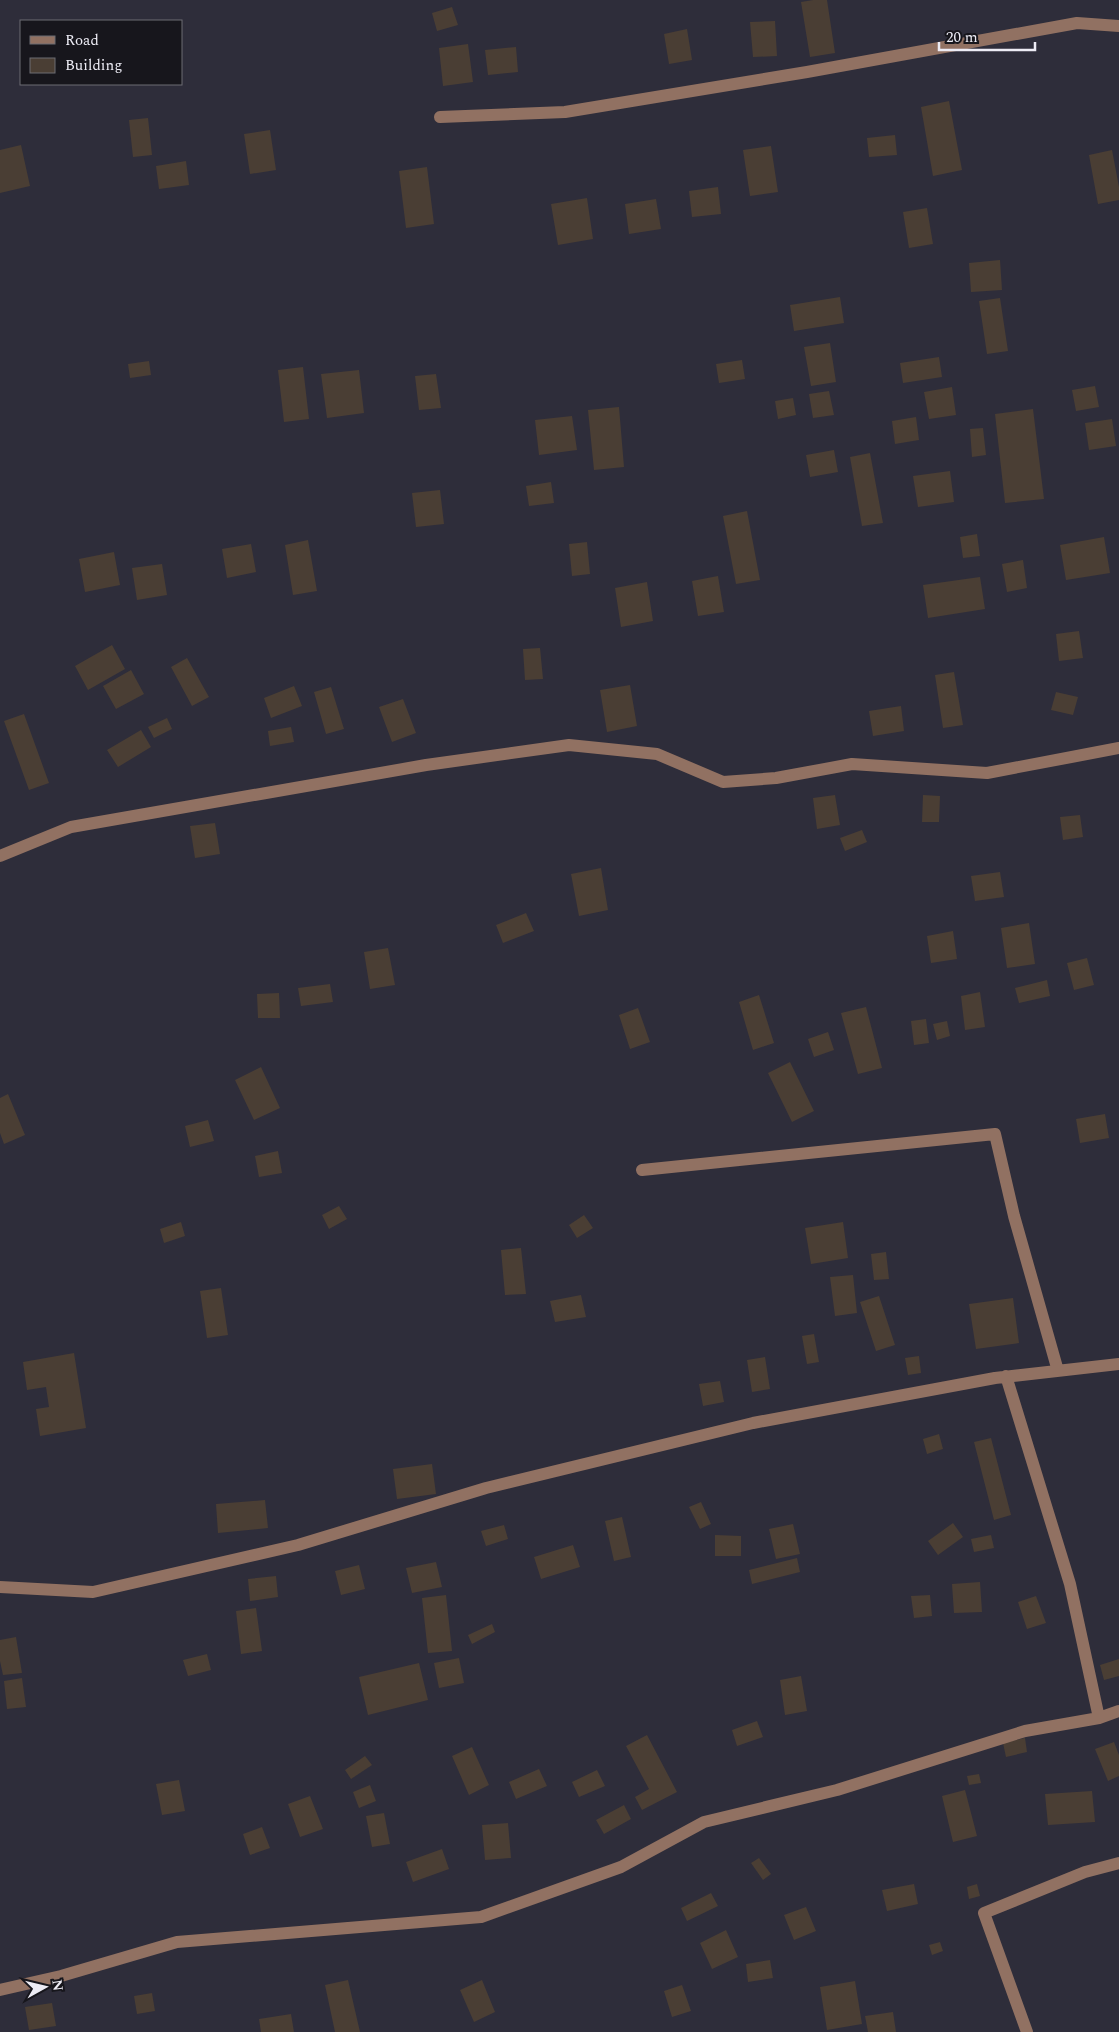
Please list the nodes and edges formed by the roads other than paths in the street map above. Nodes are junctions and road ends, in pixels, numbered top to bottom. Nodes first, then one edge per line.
1 (1119, 26) edge
2 (440, 117) dead end
3 (1119, 748) edge
4 (0, 856) edge
5 (642, 1170) dead end
6 (1119, 1364) edge
7 (1058, 1371) junction
8 (1006, 1376) junction
9 (0, 1587) edge
10 (1119, 1711) edge
11 (1099, 1718) junction
12 (1119, 1863) edge
13 (0, 1990) edge
14 (1028, 2032) edge

1 - 2 street
3 - 4 street
5 - 7 street
6 - 7 street
7 - 8 street
8 - 9 street
8 - 11 street
10 - 11 street
11 - 13 street
12 - 14 street

